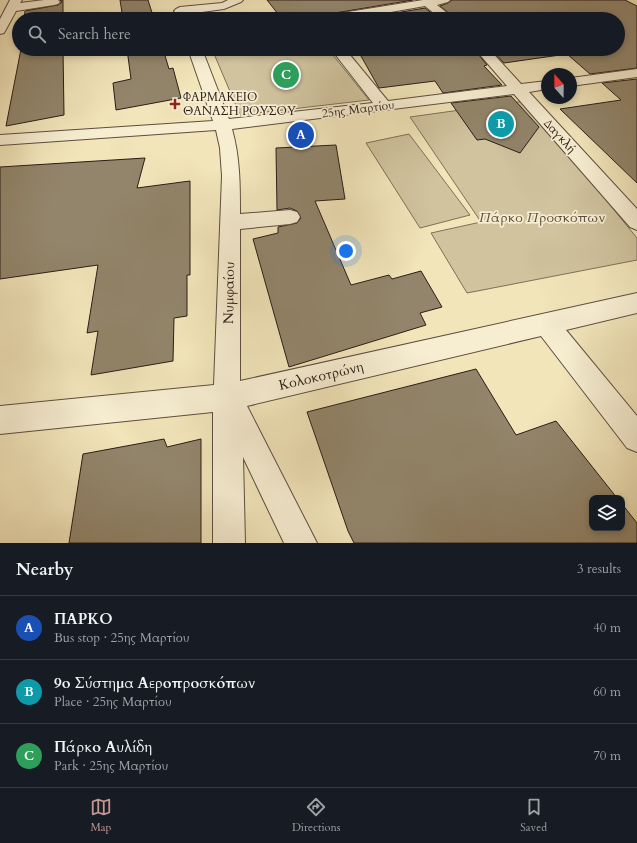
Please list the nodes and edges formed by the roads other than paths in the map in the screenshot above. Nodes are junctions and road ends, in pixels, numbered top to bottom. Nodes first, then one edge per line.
1 (176, 0) edge
2 (237, 0) edge
3 (444, 0) edge
4 (54, 2) dead end
5 (428, 2) junction
6 (14, 4) edge
7 (336, 5) dead end
8 (181, 12) edge
9 (196, 12) edge
10 (342, 12) edge
11 (369, 12) edge
12 (440, 12) edge
13 (0, 30) edge
14 (198, 56) edge
15 (344, 56) edge
16 (488, 56) edge
17 (637, 73) edge
18 (577, 81) edge
19 (541, 86) edge
20 (518, 89) junction
21 (384, 106) junction
22 (223, 125) junction
23 (0, 140) edge
24 (290, 216) dead end
25 (230, 222) junction
26 (637, 222) edge
27 (637, 303) edge
28 (547, 325) junction
29 (228, 397) junction
30 (0, 420) edge
31 (637, 438) edge
32 (229, 543) edge
33 (301, 543) edge

1 - 8 street
2 - 9 street
3 - 5 street
4 - 6 street
5 - 11 street
5 - 12 street
6 - 13 street
7 - 10 street
14 - 22 street, Νυμφαίου
15 - 21 street
16 - 20 street, Δαγκλή
17 - 18 street
19 - 20 street, 25ης Μαρτίου
20 - 21 street, 25ης Μαρτίου
20 - 26 street, Δαγκλή
21 - 22 street, 25ης Μαρτίου
22 - 23 street, 25ης Μαρτίου
22 - 25 street, Νυμφαίου
24 - 25 street
25 - 29 street, Νυμφαίου
27 - 28 street, Κολοκοτρώνη
28 - 29 street, Κολοκοτρώνη
28 - 31 street
29 - 30 street, Κολοκοτρώνη
29 - 32 street, Νυμφαίου
29 - 33 street

